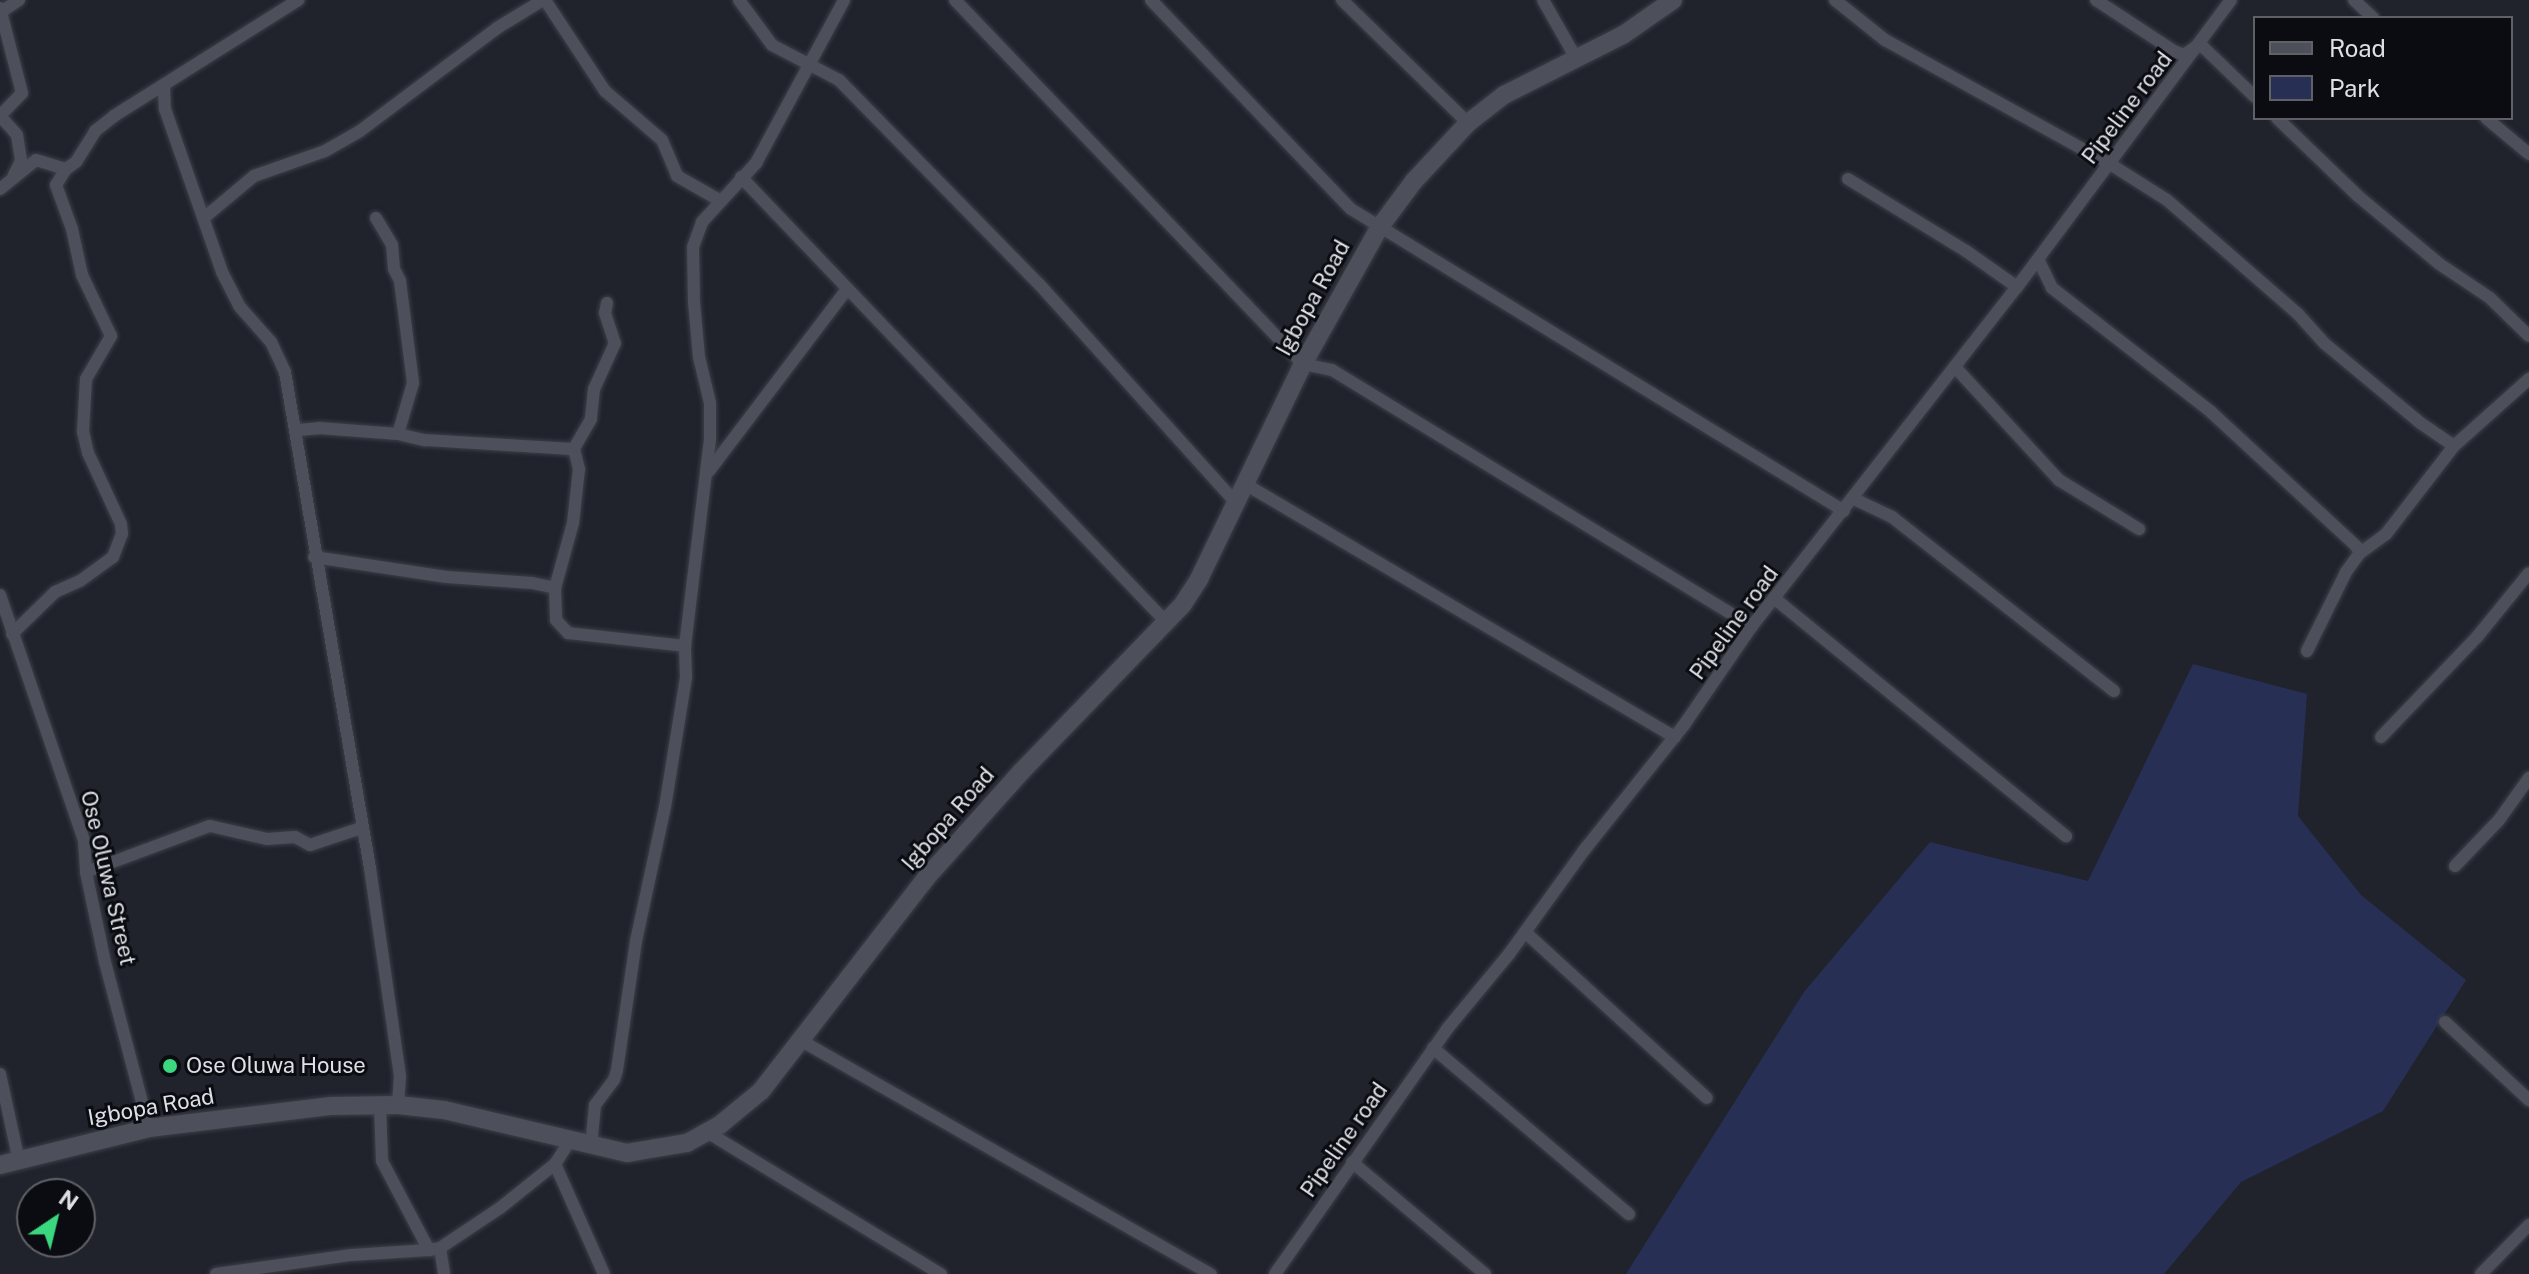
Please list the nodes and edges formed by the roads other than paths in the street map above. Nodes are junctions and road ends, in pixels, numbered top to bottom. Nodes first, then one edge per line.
1 (19, 0) edge
2 (298, 0) edge
3 (544, 0) edge
4 (739, 0) edge
5 (844, 0) edge
6 (955, 0) edge
7 (1151, 0) edge
8 (1342, 0) edge
9 (1543, 0) edge
10 (1673, 0) edge
11 (1835, 0) edge
12 (2096, 0) edge
13 (2231, 0) edge
14 (2354, 0) edge
15 (1, 10) edge
16 (2371, 16) edge
17 (2200, 44) junction
18 (1576, 58) junction
19 (809, 63) junction
20 (164, 85) junction
21 (2253, 95) edge
22 (0, 116) edge
23 (2279, 120) edge
24 (2488, 120) edge
25 (1468, 123) junction
26 (2529, 154) edge
27 (2110, 164) junction
28 (66, 169) junction
29 (741, 177) junction
30 (1848, 179) dead end
31 (5, 185) edge
32 (719, 200) junction
33 (205, 217) junction
34 (376, 218) dead end
35 (1379, 228) junction
36 (2038, 259) junction
37 (2017, 287) junction
38 (847, 289) junction
39 (607, 303) dead end
40 (2529, 336) edge
41 (1303, 364) junction
42 (1955, 367) junction
43 (2529, 379) edge
44 (298, 430) junction
45 (398, 434) junction
46 (2454, 446) junction
47 (574, 449) junction
48 (709, 471) junction
49 (1245, 484) junction
50 (1854, 499) junction
51 (1236, 503) junction
52 (1844, 511) junction
53 (2139, 529) dead end
54 (2360, 553) junction
55 (314, 557) junction
56 (2529, 573) edge
57 (555, 588) junction
58 (0, 595) edge
59 (1774, 598) junction
60 (3, 617) edge
61 (1167, 623) junction
62 (1752, 626) junction
63 (12, 634) junction
64 (685, 646) junction
65 (2307, 651) dead end
66 (2114, 691) dead end
67 (1675, 737) junction
68 (2381, 737) dead end
69 (2529, 778) edge
70 (361, 828) junction
71 (2066, 836) dead end
72 (2455, 866) dead end
73 (86, 872) junction
74 (1525, 932) junction
75 (2445, 1022) dead end
76 (800, 1040) junction
77 (1433, 1048) junction
78 (0, 1074) edge
79 (1707, 1098) dead end
80 (2529, 1100) edge
81 (389, 1106) junction
82 (149, 1128) junction
83 (707, 1132) junction
84 (570, 1141) junction
85 (591, 1146) junction
86 (19, 1161) junction
87 (1352, 1162) junction
88 (555, 1164) junction
89 (0, 1165) edge
90 (1629, 1214) dead end
91 (2529, 1225) edge
92 (435, 1249) junction
93 (216, 1274) edge
94 (444, 1274) edge
95 (604, 1274) edge
96 (941, 1274) edge
97 (1211, 1274) edge
98 (1275, 1274) edge
99 (1485, 1274) edge
100 (2481, 1274) edge

1 - 15 street
2 - 20 street
3 - 32 street
3 - 33 street
4 - 19 street
5 - 19 street
6 - 41 street
7 - 35 street
8 - 25 street
9 - 18 street
10 - 18 street, Igbopa Road
11 - 27 street
12 - 17 street
13 - 17 street, Pipeline road
14 - 16 street
15 - 22 street
17 - 21 street
17 - 27 street, Pipeline road
18 - 25 street, Igbopa Road
19 - 29 street
19 - 51 street
20 - 28 street
20 - 33 street
22 - 31 street
23 - 40 street
24 - 26 street
25 - 35 street, Igbopa Road
27 - 36 street, Pipeline road
27 - 46 street
28 - 31 street
28 - 63 street
29 - 32 street
29 - 38 street
30 - 37 street
32 - 48 street
33 - 44 street
34 - 45 street
35 - 41 street, Igbopa Road
35 - 52 street
36 - 37 street, Pipeline road
36 - 54 street
37 - 42 street, Pipeline road
38 - 48 street
38 - 61 street
39 - 47 street
41 - 49 street, Igbopa Road
41 - 62 street
42 - 50 street, Pipeline road
42 - 53 street
43 - 46 street
44 - 45 street
44 - 55 street
45 - 47 street
46 - 54 street
47 - 57 street
48 - 64 street
49 - 51 street, Igbopa Road
49 - 67 street
50 - 52 street, Pipeline road
50 - 66 street
51 - 61 street, Igbopa Road
52 - 59 street, Pipeline road
54 - 65 street
55 - 57 street
55 - 70 street
56 - 68 street
57 - 64 street
58 - 60 street, Ose Oluwa Street
59 - 62 street, Pipeline road
59 - 71 street
60 - 63 street, Ose Oluwa Street
61 - 76 street, Igbopa Road
62 - 67 street, Pipeline road
63 - 73 street, Ose Oluwa Street
64 - 85 street
67 - 74 street, Pipeline road
69 - 72 street
70 - 73 street
70 - 81 street
73 - 82 street, Ose Oluwa Street
74 - 77 street, Pipeline road
74 - 79 street
75 - 80 street
76 - 83 street, Igbopa Road
76 - 97 street
77 - 87 street, Pipeline road
77 - 90 street
78 - 86 street
81 - 82 street, Igbopa Road
81 - 84 street, Igbopa Road
81 - 92 street
82 - 86 street, Igbopa Road
83 - 85 street, Igbopa Road
83 - 96 street
84 - 85 street, Igbopa Road
84 - 88 street
86 - 89 street, Igbopa Road
87 - 98 street, Pipeline road
87 - 99 street
88 - 92 street
88 - 95 street
91 - 100 street
92 - 93 street
92 - 94 street

